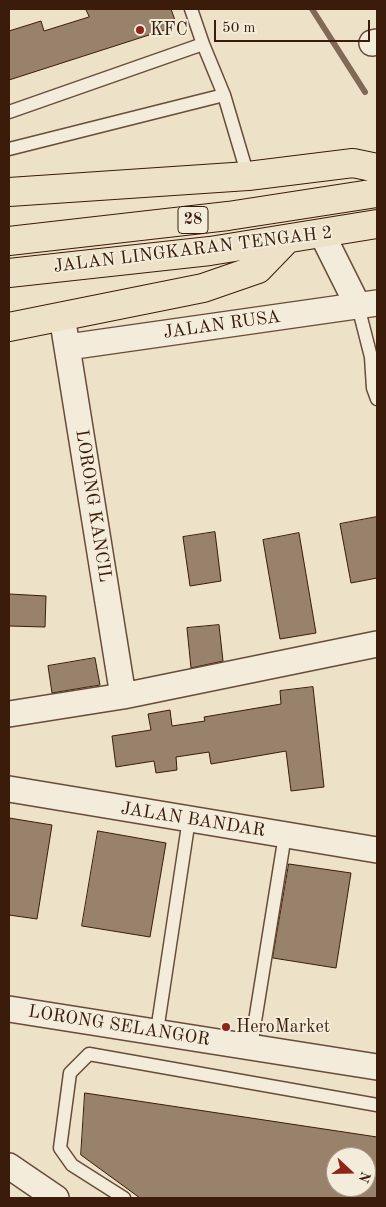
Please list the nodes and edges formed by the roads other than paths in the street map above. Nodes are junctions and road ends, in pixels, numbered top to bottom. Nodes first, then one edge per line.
1 (191, 9) edge
2 (204, 44) junction
3 (224, 95) junction
4 (9, 112) edge
5 (9, 149) edge
6 (377, 168) edge
7 (248, 176) junction
8 (9, 192) edge
9 (377, 193) edge
10 (377, 224) edge
11 (322, 234) junction
12 (286, 240) junction
13 (9, 241) edge
14 (9, 273) edge
15 (368, 305) edge
16 (62, 316) junction
17 (9, 327) edge
18 (68, 347) junction
19 (374, 356) edge
20 (377, 399) edge
21 (377, 644) edge
22 (123, 696) junction
23 (9, 714) edge
24 (9, 789) edge
25 (189, 820) junction
26 (286, 835) junction
27 (377, 850) edge
28 (9, 1009) edge
29 (157, 1031) junction
30 (251, 1046) junction
31 (377, 1067) edge
32 (377, 1104) edge
33 (9, 1166) edge
34 (56, 1198) edge
35 (124, 1198) edge

1 - 2 lane
2 - 3 lane
2 - 4 lane
3 - 5 lane
3 - 7 lane
6 - 7 highway
7 - 8 highway
9 - 13 highway, JALAN LINGKARAN TENGAH 2 / 28
10 - 11 highway, JALAN LINGKARAN TENGAH 2 / 28
11 - 12 highway, JALAN LINGKARAN TENGAH 2 / 28
11 - 15 street
12 - 14 highway, JALAN LINGKARAN TENGAH 2 / 28
12 - 16 highway
15 - 18 street, JALAN RUSA
15 - 19 lane
16 - 17 highway
16 - 18 street, LORONG KANCIL
18 - 22 street, LORONG KANCIL
19 - 20 lane
21 - 22 street
22 - 23 street
24 - 25 street, JALAN BANDAR
25 - 26 street, JALAN BANDAR
25 - 29 lane
26 - 27 street, JALAN BANDAR
26 - 30 lane
28 - 29 street, LORONG SELANGOR
29 - 30 street, LORONG SELANGOR
30 - 31 street, LORONG SELANGOR
32 - 35 lane
33 - 34 street

